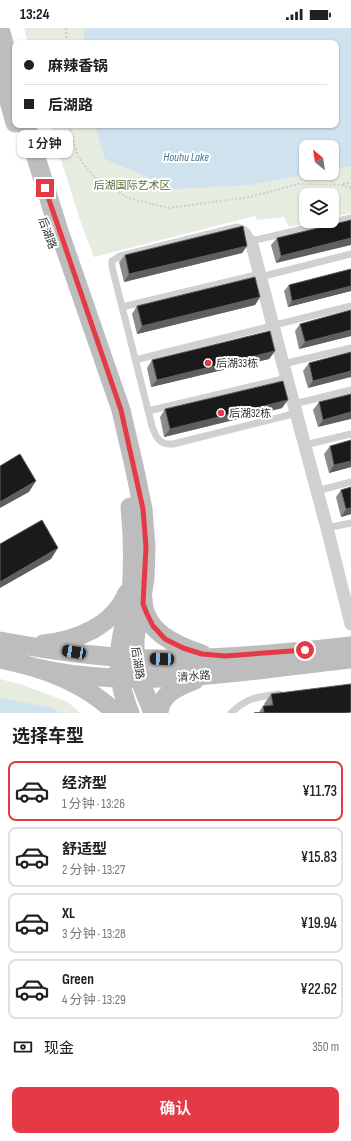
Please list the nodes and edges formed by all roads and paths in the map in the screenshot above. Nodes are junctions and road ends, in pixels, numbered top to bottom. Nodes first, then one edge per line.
1 (66, 28) edge
2 (0, 29) edge
3 (67, 40) edge
4 (0, 68) edge
5 (12, 72) edge
6 (12, 113) edge
7 (16, 128) edge
8 (27, 128) edge
9 (69, 128) edge
10 (351, 183) edge
11 (342, 185) junction
12 (351, 188) edge
13 (351, 218) edge
14 (252, 241) junction
15 (351, 254) edge
16 (260, 275) junction
17 (351, 306) edge
18 (122, 307) junction
19 (273, 326) junction
20 (351, 348) edge
21 (135, 360) junction
22 (283, 364) junction
23 (287, 378) junction
24 (351, 390) edge
25 (296, 408) junction
26 (148, 411) junction
27 (351, 434) edge
28 (305, 445) junction
29 (351, 482) edge
30 (317, 491) junction
31 (351, 523) edge
32 (327, 528) junction
33 (137, 583) junction
34 (351, 624) edge
35 (0, 641) edge
36 (25, 646) junction
37 (351, 646) edge
38 (225, 656) junction
39 (127, 657) junction
40 (351, 659) edge
41 (0, 660) edge
42 (36, 668) junction
43 (213, 675) junction
44 (119, 678) junction
45 (139, 678) junction
46 (290, 693) edge
47 (116, 713) edge
48 (130, 713) edge
49 (153, 713) edge
50 (159, 713) edge
51 (231, 713) edge

1 - 3 path
2 - 5 main road
4 - 6 main road, 后湖路
7 - 33 main road, 后湖路
8 - 33 main road, 后湖路
9 - 11 path
10 - 11 path
11 - 12 path
13 - 14 lane
14 - 16 street
14 - 18 lane
15 - 16 lane
16 - 18 lane
16 - 19 street
17 - 19 lane
18 - 21 lane
19 - 21 lane
19 - 22 street
20 - 22 lane
21 - 26 lane
22 - 23 street
23 - 25 street
23 - 26 lane
24 - 25 lane
25 - 26 lane
25 - 28 street
27 - 28 lane
28 - 30 street
29 - 30 lane
30 - 32 street
31 - 32 lane
32 - 34 street
33 - 36 main road
33 - 38 main road
33 - 39 main road, 后湖路
35 - 36 main road
36 - 39 main road
37 - 38 main road
38 - 39 main road
39 - 44 main road, 后湖路
39 - 45 main road, 后湖路
40 - 43 main road, 清水路
41 - 42 main road
42 - 44 main road, 清水路
42 - 47 main road
43 - 45 main road, 清水路
43 - 50 main road
44 - 45 main road, 清水路
44 - 48 main road, 后湖路
45 - 49 main road, 后湖路
46 - 51 lane

